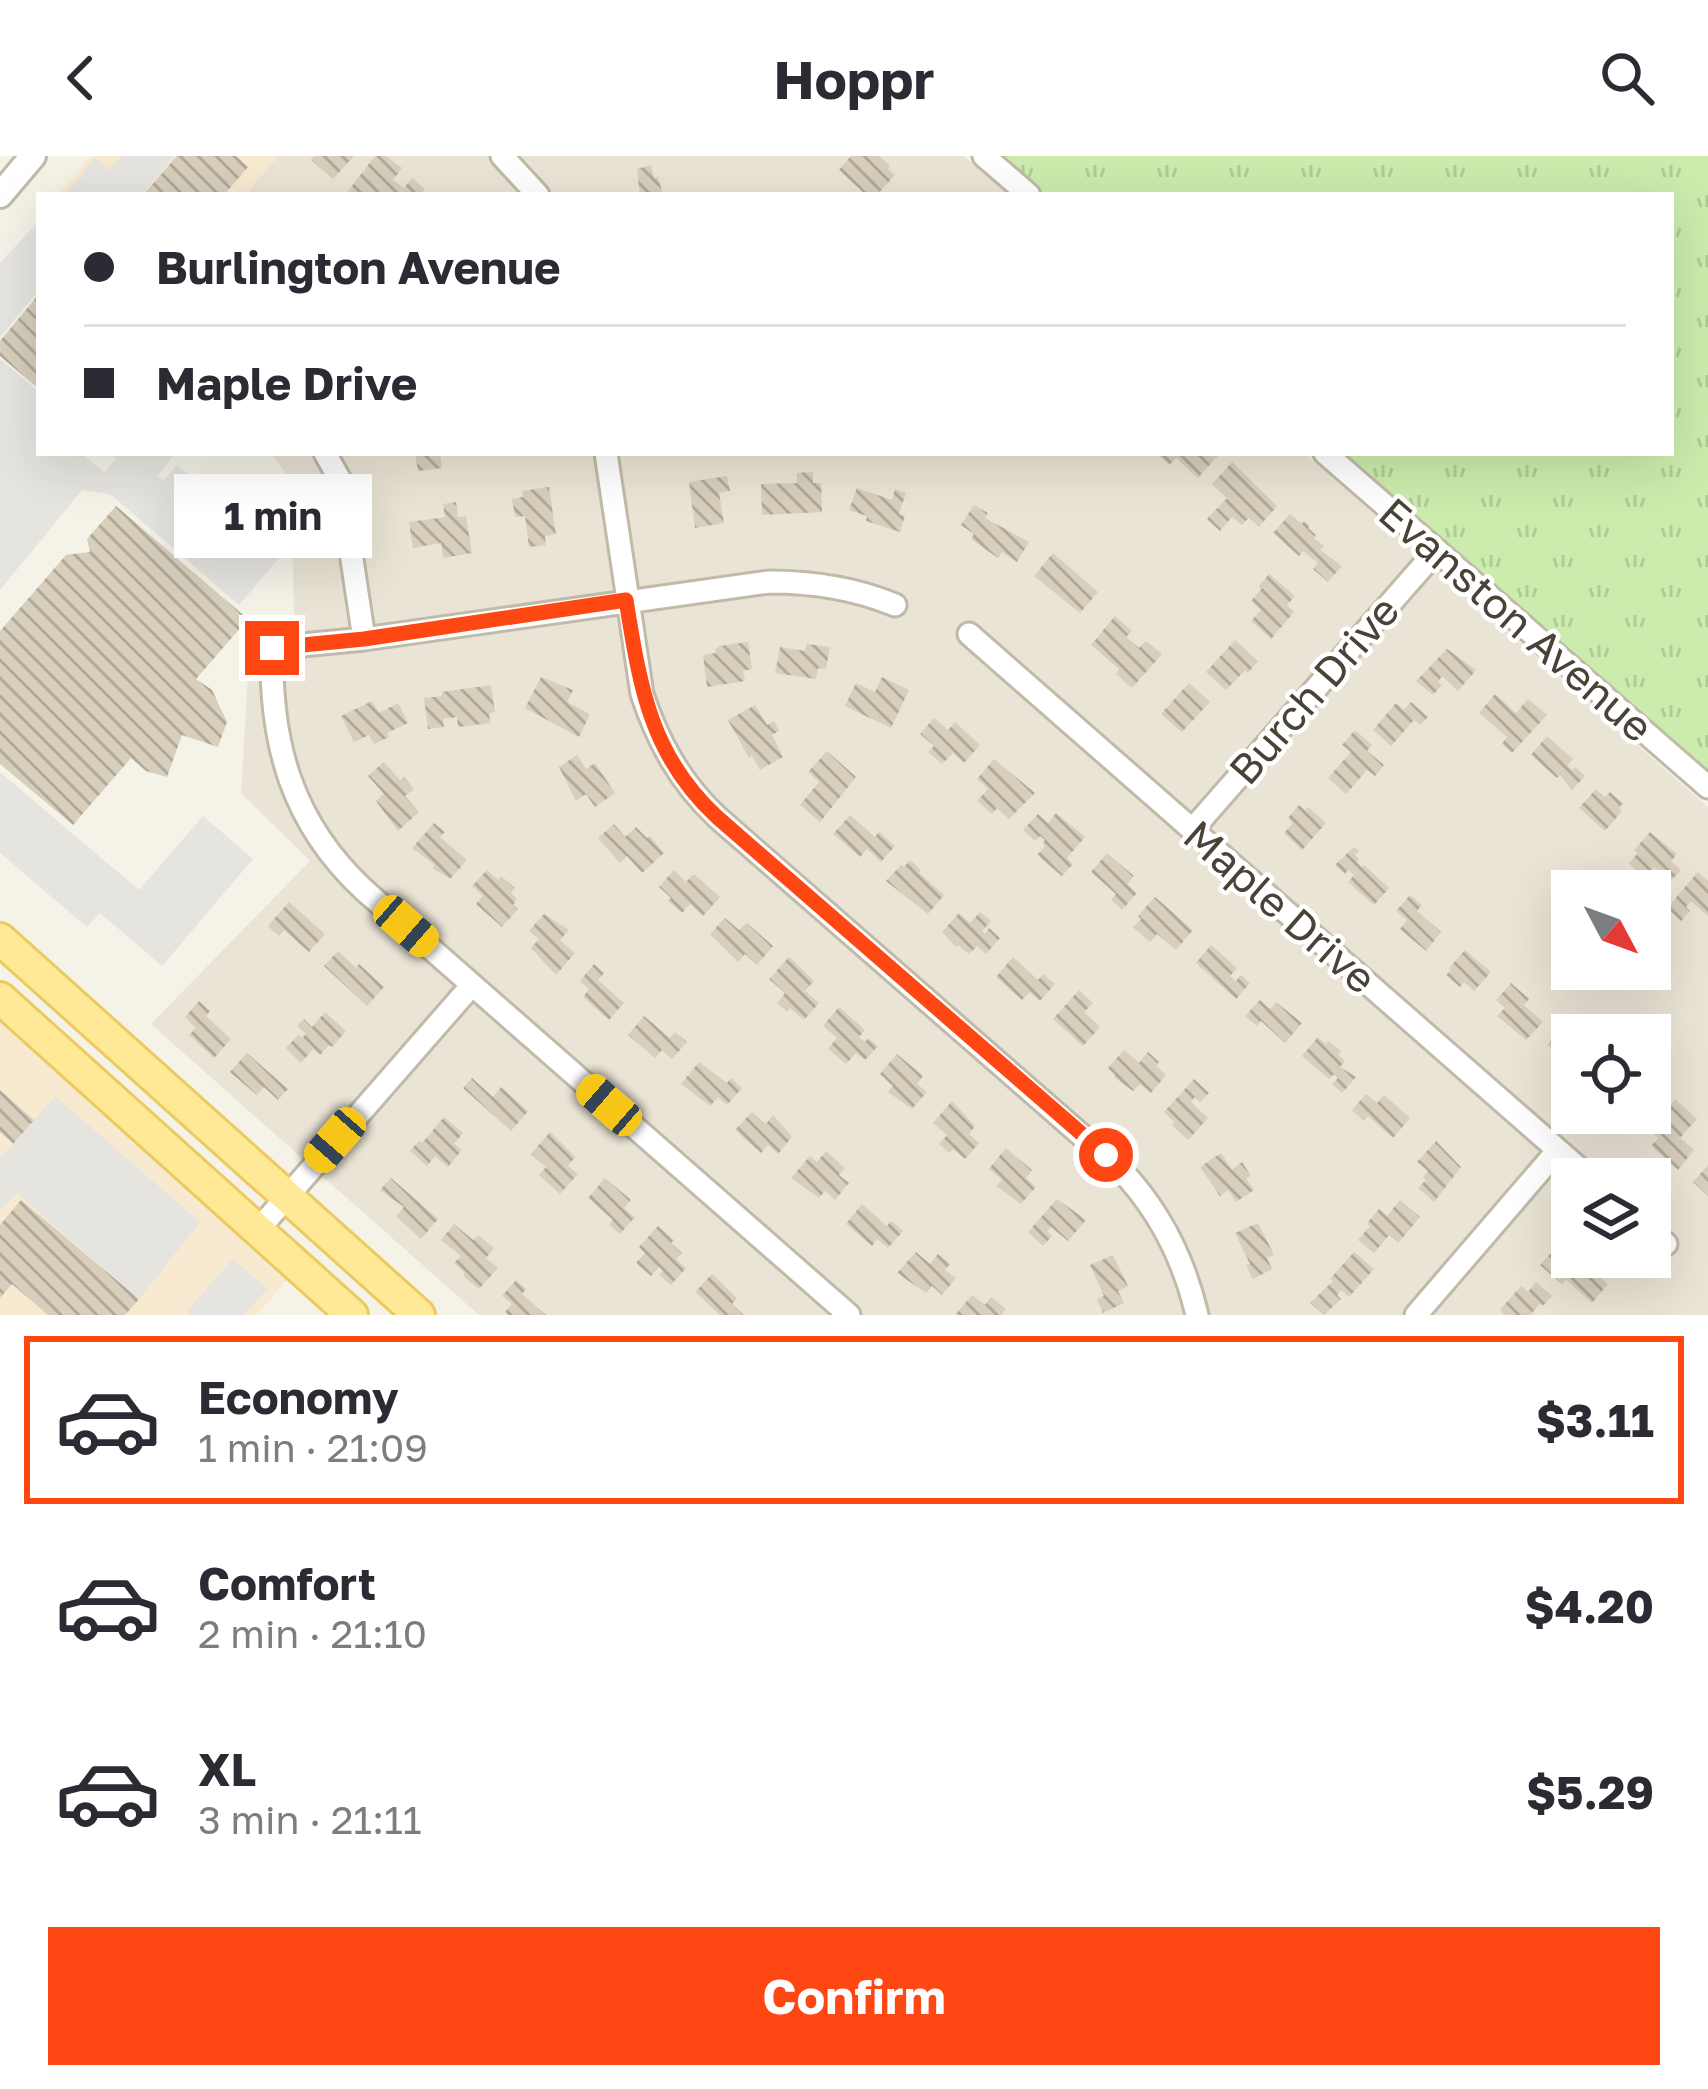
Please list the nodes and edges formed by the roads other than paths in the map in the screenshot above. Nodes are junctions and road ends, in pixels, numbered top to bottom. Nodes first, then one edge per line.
1 (34, 156) edge
2 (502, 156) edge
3 (984, 156) edge
4 (535, 192) edge
5 (1026, 192) edge
6 (0, 195) edge
7 (327, 456) edge
8 (606, 456) edge
9 (1328, 456) edge
10 (1437, 550) junction
11 (626, 600) junction
12 (895, 605) dead end
13 (969, 634) dead end
14 (364, 639) junction
15 (1708, 787) edge
16 (1192, 830) junction
17 (0, 939) edge
18 (472, 985) junction
19 (0, 998) edge
20 (1558, 1150) junction
21 (1567, 1158) edge
22 (286, 1197) junction
23 (257, 1231) junction
24 (352, 1315) edge
25 (419, 1315) edge
26 (849, 1315) edge
27 (1197, 1315) edge
28 (1416, 1315) edge

1 - 6 street
2 - 4 street
3 - 5 street
7 - 14 street
8 - 11 street
9 - 10 street, Evanston Avenue
10 - 15 street, Evanston Avenue
10 - 16 street, Burch Drive
11 - 12 street
11 - 14 street
11 - 27 street
13 - 16 street, Maple Drive
14 - 18 street
16 - 20 street, Maple Drive
17 - 22 main road
18 - 22 street
18 - 26 street
19 - 23 main road
20 - 21 street, Maple Drive
20 - 28 street
22 - 23 street
22 - 25 main road
23 - 24 main road

